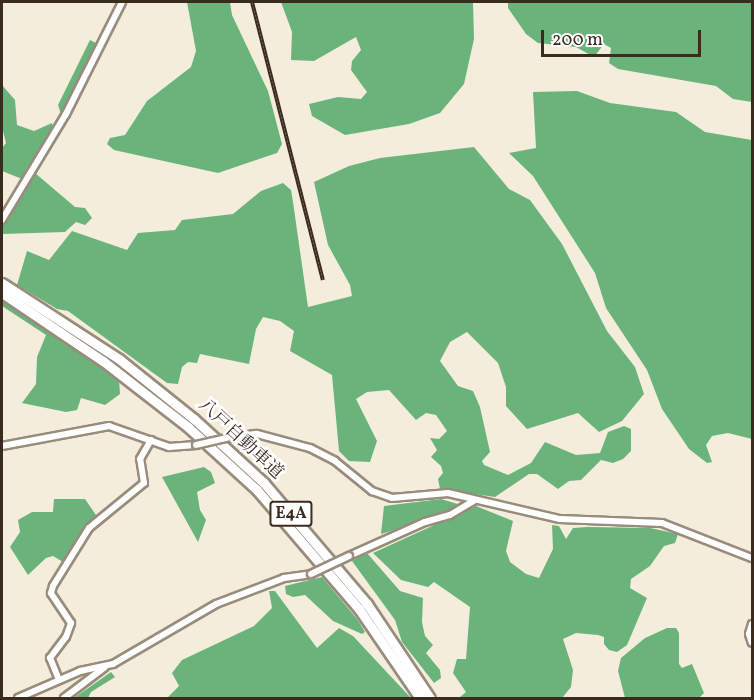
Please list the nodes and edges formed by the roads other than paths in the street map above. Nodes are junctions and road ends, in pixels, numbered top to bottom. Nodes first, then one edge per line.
1 (122, 2) edge
2 (2, 220) edge
3 (2, 283) edge
4 (2, 293) edge
5 (151, 440) junction
6 (2, 446) edge
7 (475, 500) junction
8 (753, 558) edge
9 (753, 624) edge
10 (753, 643) edge
11 (106, 667) junction
12 (59, 680) junction
13 (18, 699) edge
14 (64, 699) edge
15 (420, 699) edge
16 (430, 699) edge

1 - 2 street
3 - 16 highway, 八戸自動車道 / E4A
4 - 15 highway, 八戸自動車道 / E4A
5 - 6 street
5 - 7 street, bridge
5 - 12 street
7 - 8 street
7 - 11 street, bridge
9 - 10 street
11 - 12 street
11 - 14 street
12 - 13 street

